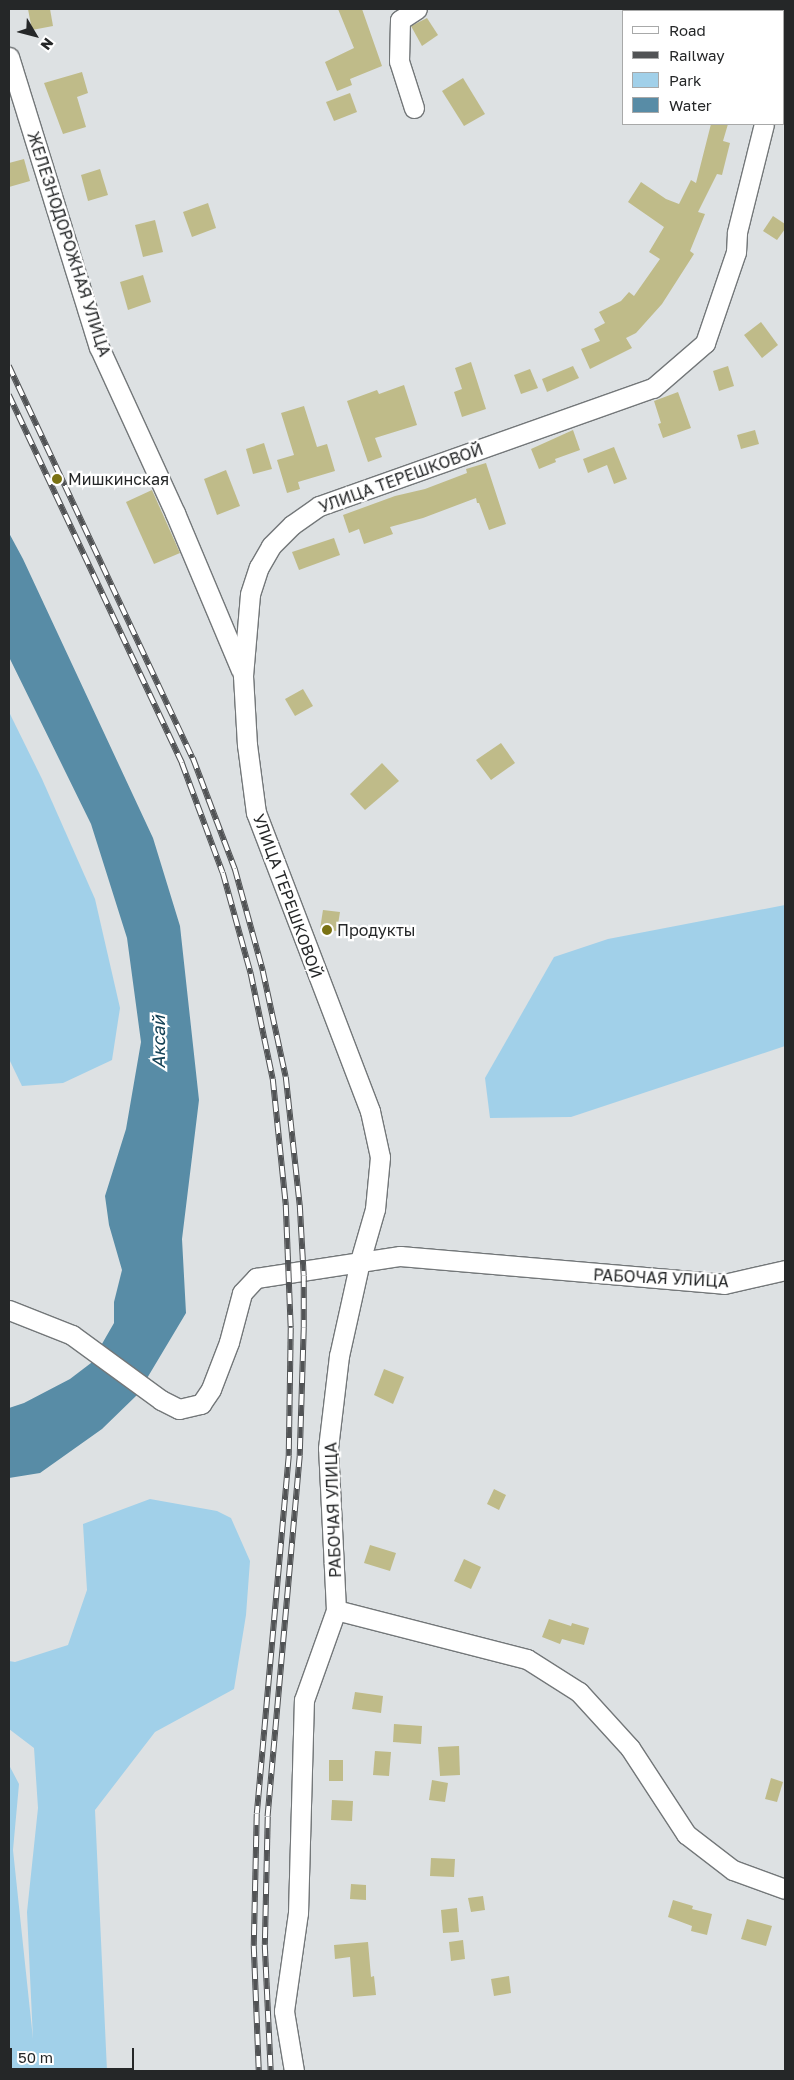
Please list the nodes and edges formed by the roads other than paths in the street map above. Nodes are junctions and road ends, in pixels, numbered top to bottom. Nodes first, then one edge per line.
1 (417, 9) edge
2 (9, 57) edge
3 (414, 108) dead end
4 (764, 125) edge
5 (243, 676) junction
6 (360, 1262) junction
7 (785, 1270) edge
8 (9, 1310) edge
9 (336, 1610) junction
10 (785, 1889) edge
11 (294, 2071) edge

1 - 3 street
2 - 5 street, ЖЕЛЕЗНОДОРОЖНАЯ УЛИЦА
4 - 5 street, УЛИЦА ТЕРЕШКОВОЙ
5 - 6 street, УЛИЦА ТЕРЕШКОВОЙ
6 - 7 street, РАБОЧАЯ УЛИЦА
6 - 8 street
6 - 9 street, РАБОЧАЯ УЛИЦА
9 - 10 street
9 - 11 street

